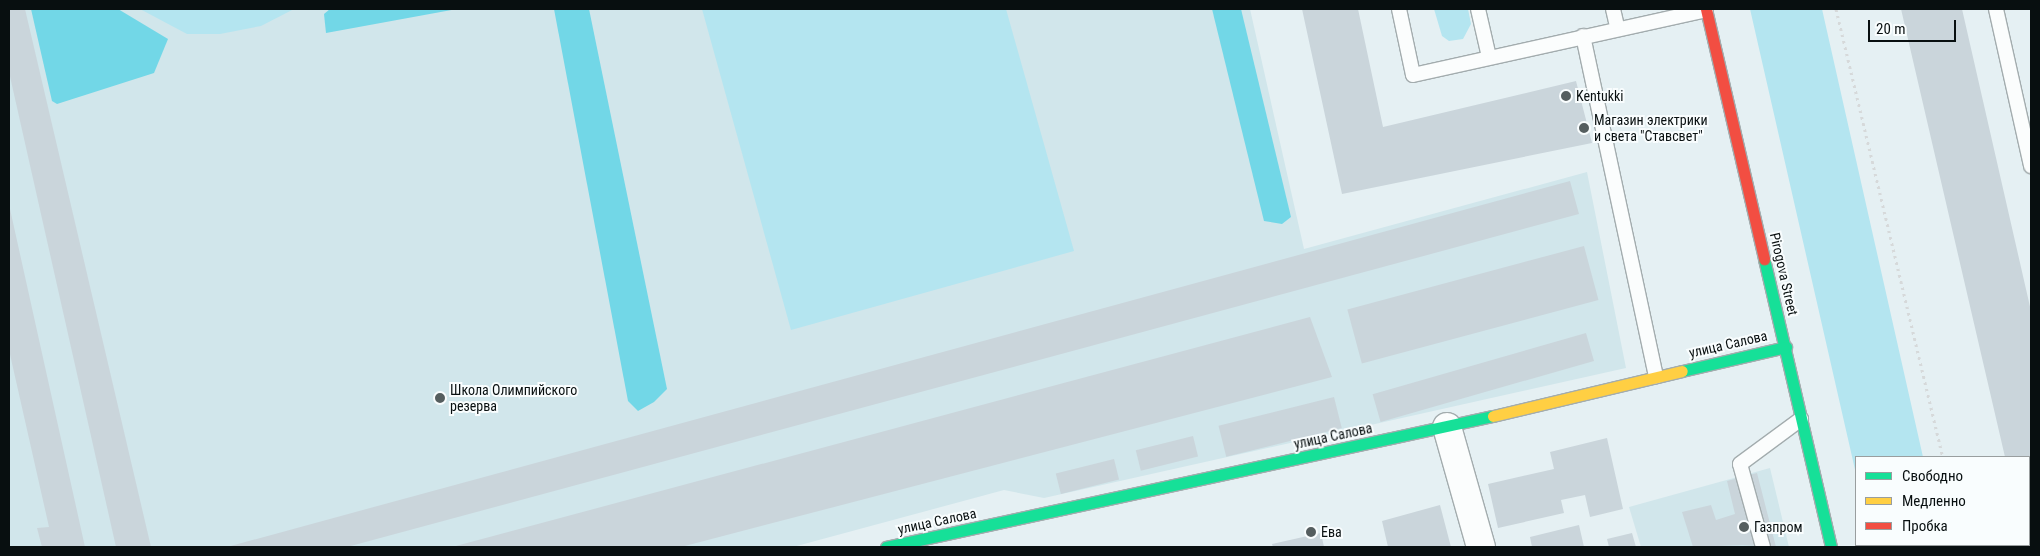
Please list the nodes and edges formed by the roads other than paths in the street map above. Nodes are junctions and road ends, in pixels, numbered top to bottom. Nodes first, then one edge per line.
1 (1399, 9) edge
2 (1478, 9) edge
3 (1613, 9) edge
4 (1706, 9) edge
5 (1996, 9) edge
6 (1617, 27) junction
7 (1583, 36) junction
8 (1489, 57) junction
9 (2031, 166) edge
10 (1786, 347) junction
11 (1656, 376) junction
12 (1801, 419) junction
13 (1447, 427) junction
14 (886, 547) edge
15 (1481, 547) edge
16 (1763, 547) edge
17 (1831, 547) edge

1 - 8 lane
2 - 8 lane
3 - 6 lane
4 - 6 lane
4 - 10 street, Pirogova Street
5 - 9 lane
6 - 7 lane
7 - 8 lane
7 - 11 lane
10 - 11 street, улица Салова
10 - 12 street, Pirogova Street
11 - 13 street, улица Салова
12 - 16 lane
12 - 17 street, Pirogova Street
13 - 14 street, улица Салова
13 - 15 street

